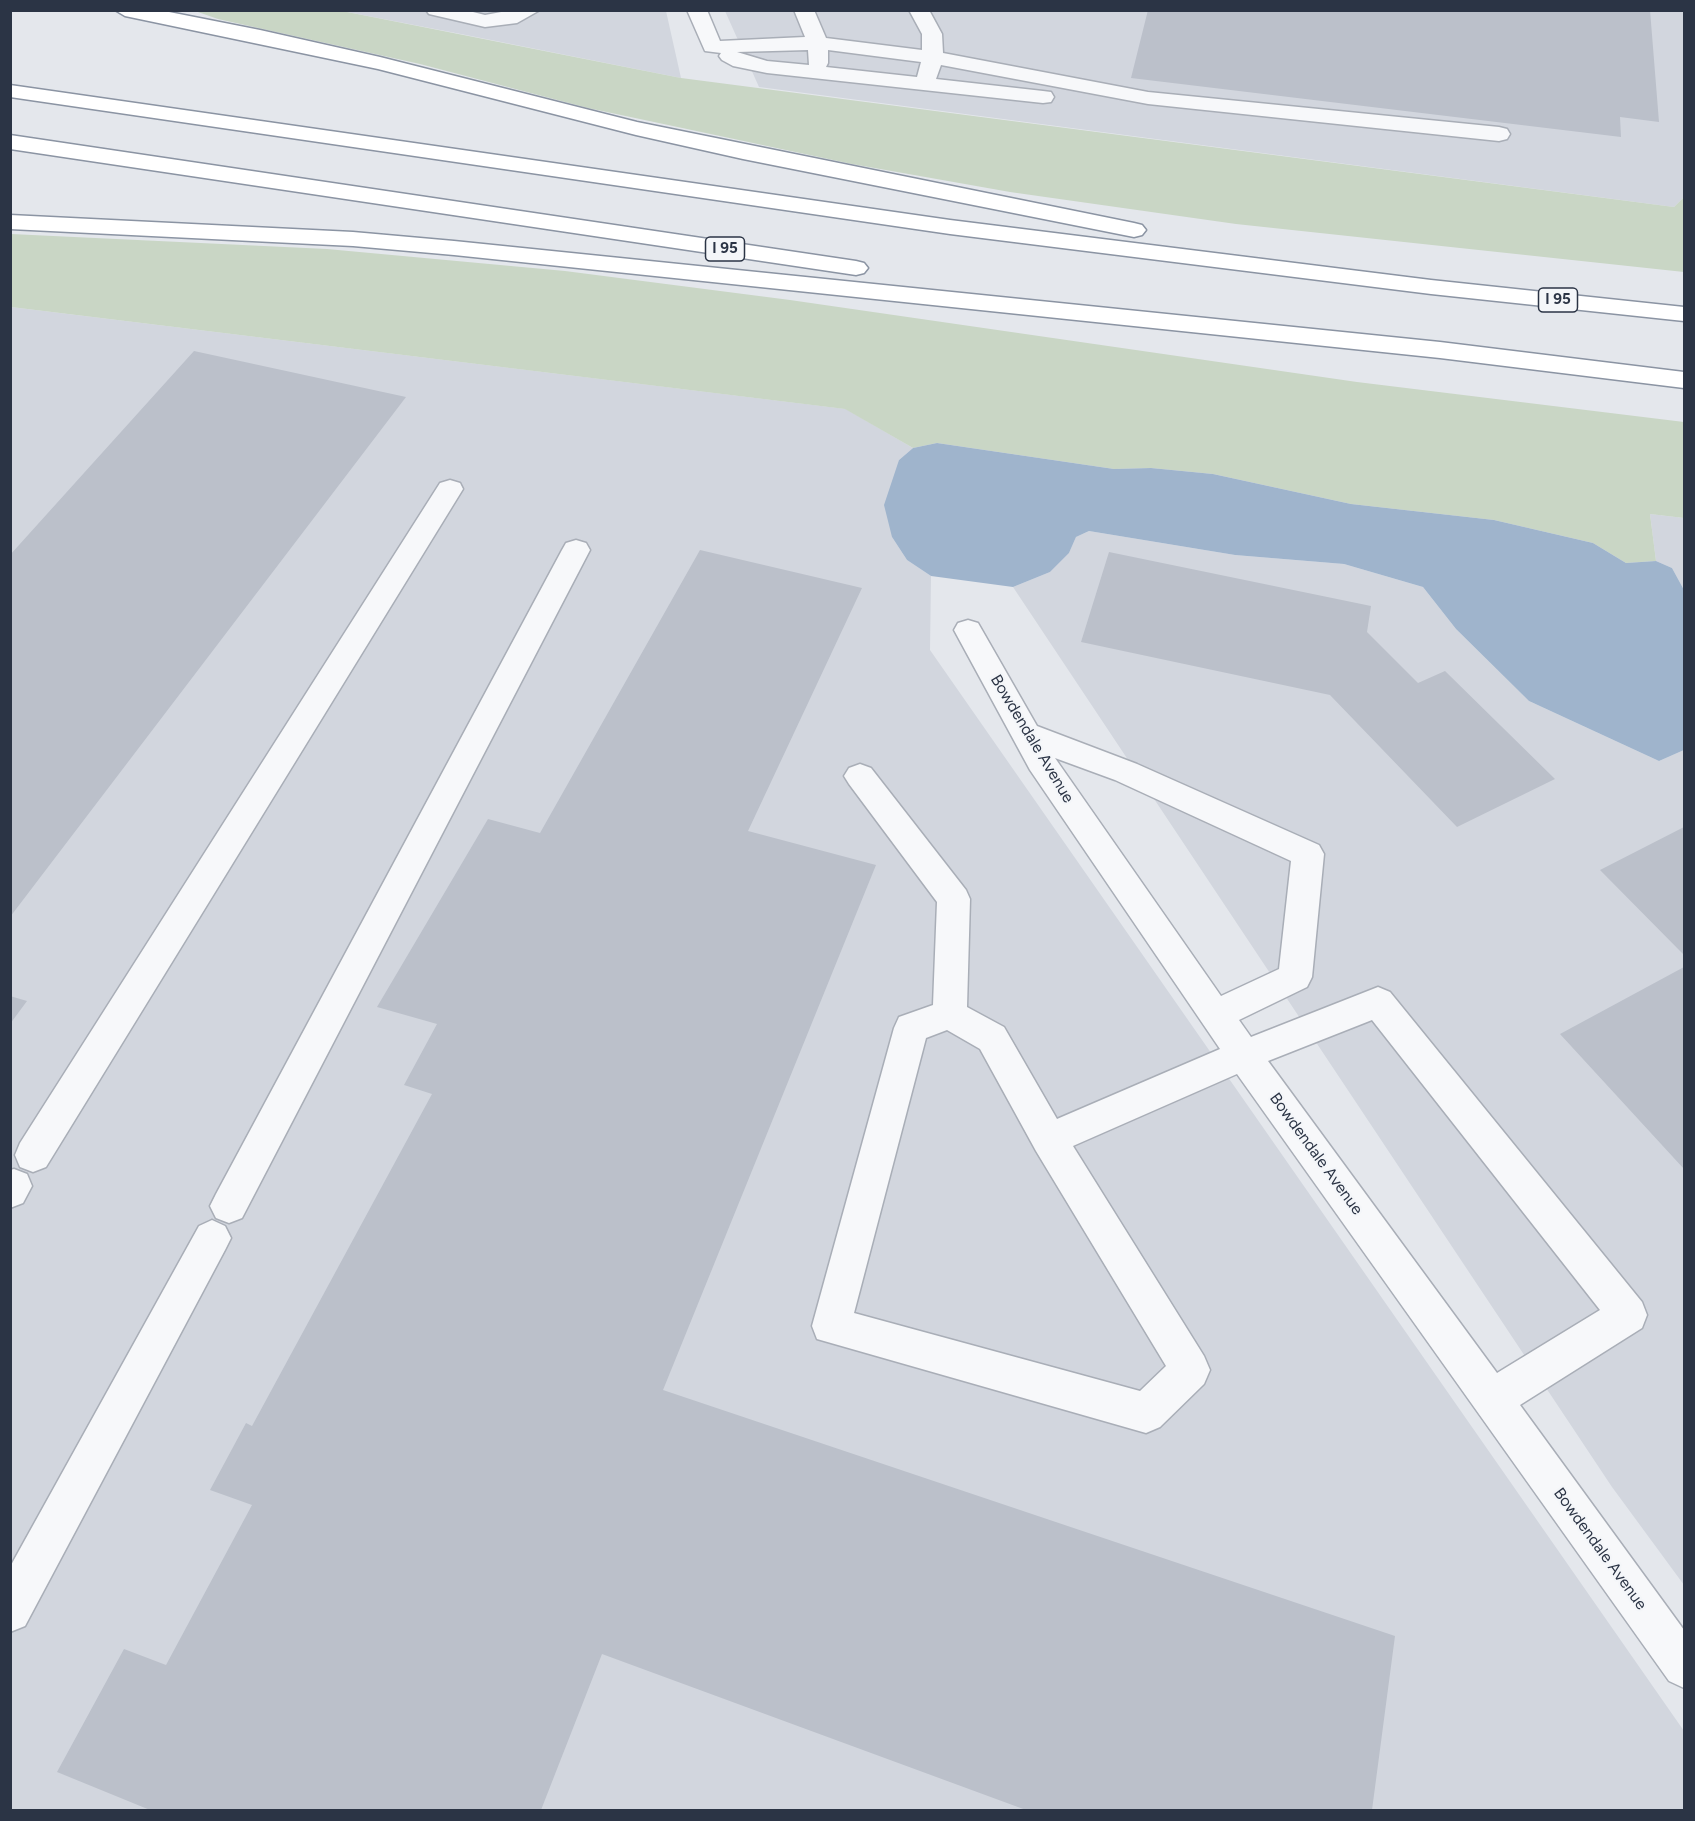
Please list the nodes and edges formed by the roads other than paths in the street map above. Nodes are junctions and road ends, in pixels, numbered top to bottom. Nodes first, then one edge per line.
1 (125, 10) edge
2 (436, 10) edge
3 (531, 10) edge
4 (697, 10) edge
5 (804, 10) edge
6 (919, 10) edge
7 (818, 43) junction
8 (712, 47) junction
9 (933, 57) junction
10 (817, 73) junction
11 (924, 84) junction
12 (10, 91) edge
13 (1148, 98) junction
14 (1499, 134) dead end
15 (10, 142) edge
16 (10, 222) edge
17 (1431, 287) junction
18 (1684, 314) edge
19 (1440, 350) junction
20 (1684, 380) edge
21 (450, 489) dead end
22 (576, 550) dead end
23 (968, 630) dead end
24 (1026, 735) junction
25 (860, 776) dead end
26 (950, 1014) junction
27 (1215, 1015) junction
28 (1244, 1055) junction
29 (1049, 1139) junction
30 (33, 1155) dead end
31 (1492, 1399) junction
32 (10, 1611) edge
33 (1684, 1666) edge

1 - 17 highway
2 - 3 street
4 - 8 street
5 - 7 street
6 - 9 street
7 - 8 street
7 - 9 street
7 - 10 street
8 - 10 street
9 - 11 street
9 - 13 street
10 - 11 street
11 - 13 street
12 - 17 highway, I 95
13 - 14 street
15 - 19 highway, I 95
16 - 19 highway
17 - 18 highway, I 95
19 - 20 highway, I 95
21 - 30 street
22 - 32 street
23 - 24 street, Bowdendale Avenue
24 - 27 street, Bowdendale Avenue
24 - 27 street
25 - 26 street
26 - 29 street
26 - 29 street
27 - 28 street, Bowdendale Avenue
28 - 29 street
28 - 31 street, Bowdendale Avenue
28 - 31 street
31 - 33 street, Bowdendale Avenue

